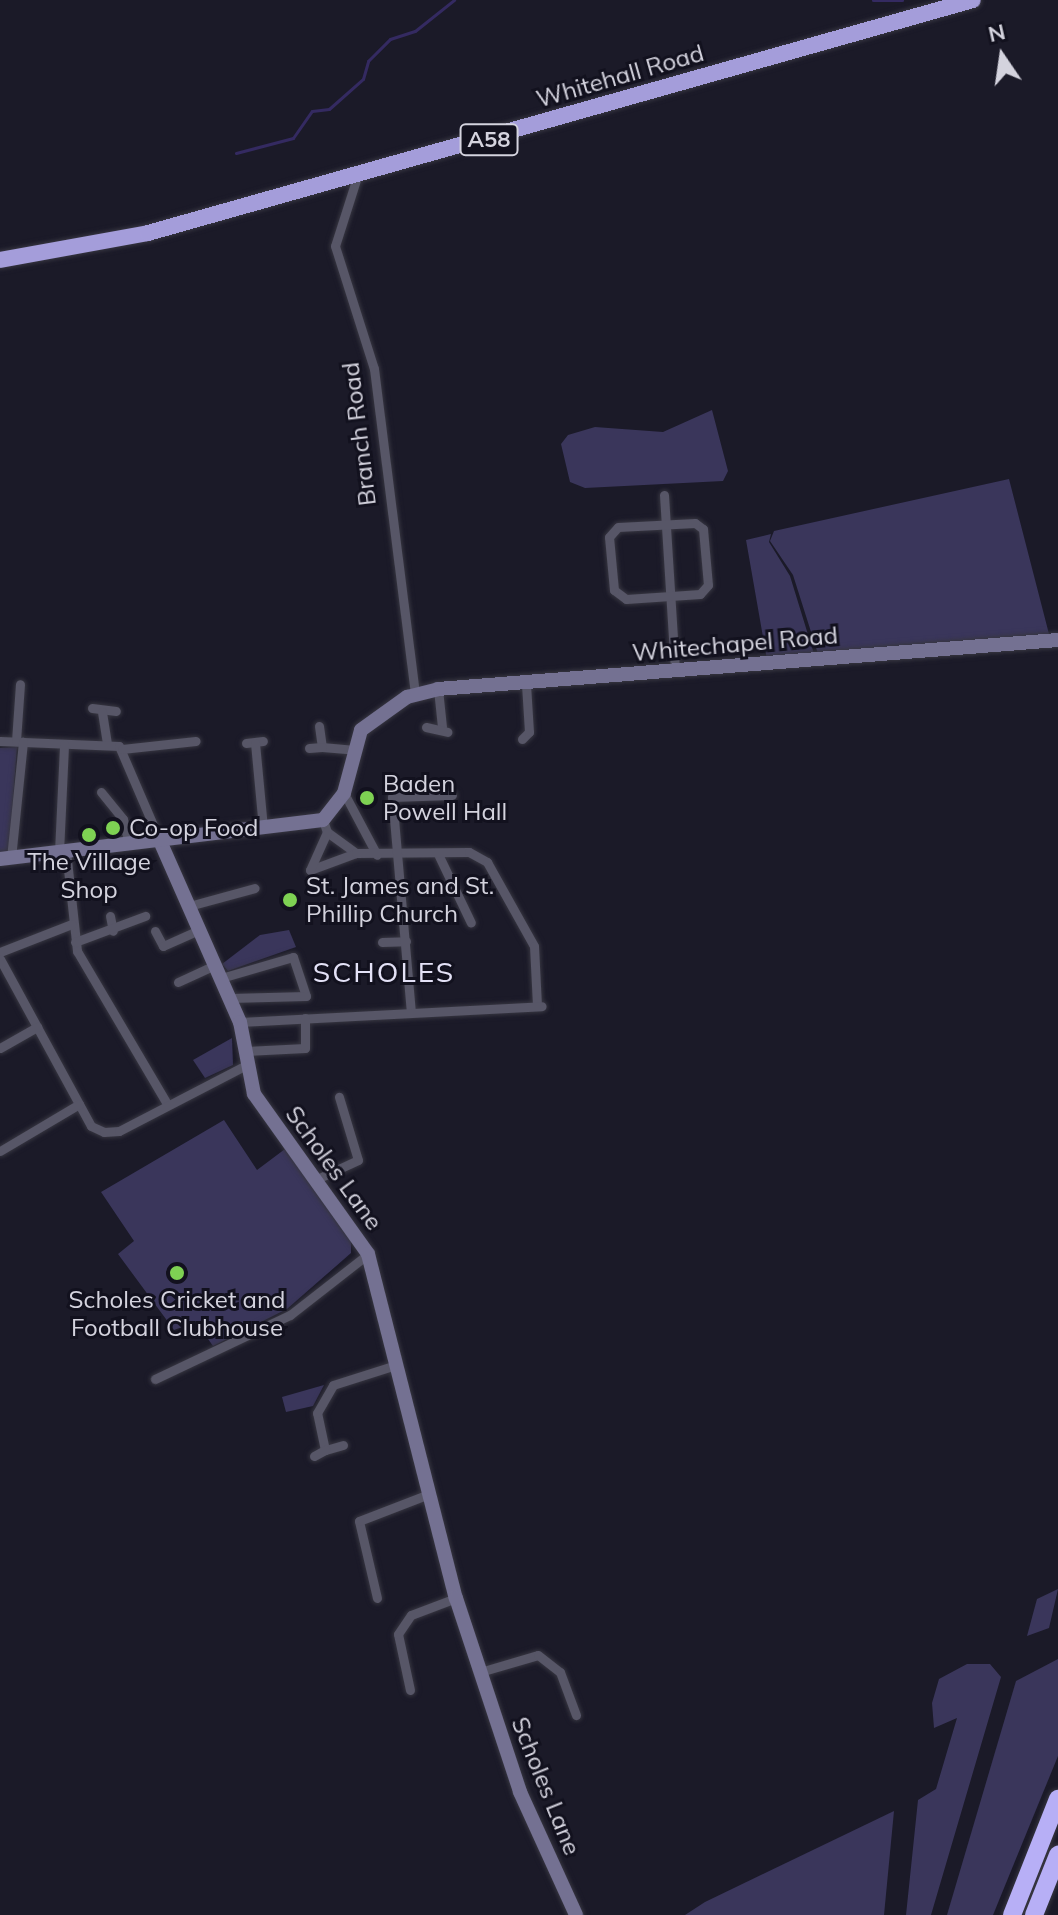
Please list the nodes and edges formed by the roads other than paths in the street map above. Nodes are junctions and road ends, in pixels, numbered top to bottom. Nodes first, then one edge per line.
1 (973, 0) edge
2 (357, 177) junction
3 (0, 260) edge
4 (664, 495) dead end
5 (666, 524) junction
6 (671, 595) junction
7 (1058, 640) edge
8 (675, 670) junction
9 (20, 684) dead end
10 (526, 684) junction
11 (438, 689) junction
12 (415, 694) junction
13 (116, 711) dead end
14 (319, 726) dead end
15 (426, 727) dead end
16 (522, 739) dead end
17 (0, 741) edge
18 (196, 741) dead end
19 (20, 742) junction
20 (255, 742) dead end
21 (64, 744) junction
22 (107, 745) junction
23 (322, 747) junction
24 (309, 748) dead end
25 (122, 749) junction
26 (355, 750) junction
27 (101, 792) dead end
28 (344, 793) junction
29 (452, 795) dead end
30 (325, 826) junction
31 (263, 828) junction
32 (160, 841) junction
33 (129, 844) junction
34 (63, 852) junction
35 (356, 853) junction
36 (438, 854) junction
37 (377, 855) junction
38 (401, 855) junction
39 (6, 858) edge
40 (255, 888) dead end
41 (189, 906) junction
42 (110, 916) dead end
43 (145, 916) dead end
44 (471, 923) dead end
45 (72, 924) junction
46 (199, 930) junction
47 (113, 931) junction
48 (155, 931) dead end
49 (406, 941) junction
50 (75, 942) junction
51 (382, 942) dead end
52 (0, 952) edge
53 (0, 959) edge
54 (218, 971) junction
55 (178, 982) dead end
56 (230, 998) junction
57 (411, 1013) junction
58 (305, 1018) junction
59 (240, 1022) junction
60 (37, 1027) junction
61 (0, 1048) edge
62 (247, 1058) junction
63 (339, 1097) dead end
64 (79, 1104) junction
65 (167, 1104) junction
66 (0, 1151) edge
67 (317, 1179) junction
68 (368, 1254) junction
69 (396, 1365) junction
70 (155, 1379) dead end
71 (343, 1445) dead end
72 (325, 1450) junction
73 (314, 1456) dead end
74 (429, 1494) junction
75 (377, 1598) dead end
76 (456, 1598) junction
77 (480, 1672) junction
78 (410, 1690) dead end
79 (576, 1715) dead end
80 (1058, 1799) edge
81 (1058, 1855) edge
82 (576, 1915) edge
83 (1012, 1915) edge
84 (1034, 1915) edge

1 - 2 highway, Whitehall Road / A58
2 - 3 highway, Whitehall Road / A58
2 - 12 street, Branch Road
4 - 5 street
5 - 6 street
5 - 6 street
5 - 6 street
6 - 8 street
7 - 8 main road, Whitechapel Road
8 - 10 main road, Whitechapel Road
9 - 19 street
10 - 11 main road, Whitechapel Road
10 - 16 street
11 - 12 main road, Whitechapel Road
11 - 15 street
12 - 26 main road, Whitechapel Road
13 - 22 street
14 - 23 street
17 - 19 street
18 - 25 street
19 - 21 street
19 - 39 street
20 - 31 street
21 - 22 street
21 - 34 street
22 - 25 street
23 - 24 street
23 - 26 street
25 - 32 street
26 - 28 main road, Whitechapel Road
27 - 33 street
28 - 30 main road
28 - 37 street
29 - 38 street
30 - 31 main road
30 - 35 street
30 - 35 street
31 - 32 main road
32 - 33 main road
32 - 41 main road, Scholes Lane
33 - 34 main road
34 - 39 main road
34 - 45 street
35 - 37 street
36 - 38 street
36 - 44 street
36 - 57 street
37 - 38 street
38 - 49 street
40 - 41 street
41 - 46 main road, Scholes Lane
42 - 47 street
43 - 47 street
45 - 50 street
45 - 52 street
46 - 48 street
46 - 54 main road, Scholes Lane
47 - 50 street
49 - 51 street
49 - 57 street
50 - 65 street
53 - 60 street
54 - 55 street
54 - 56 main road, Scholes Lane
54 - 56 street
56 - 59 main road, Scholes Lane
57 - 58 street
58 - 59 street
58 - 62 street
59 - 62 main road, Scholes Lane
60 - 61 street
60 - 64 street
62 - 65 street
62 - 67 main road, Scholes Lane
63 - 67 street
64 - 65 street
64 - 66 street
67 - 68 main road, Scholes Lane
68 - 69 main road, Scholes Lane
68 - 70 street
69 - 72 street
69 - 74 main road, Scholes Lane
71 - 72 street
72 - 73 street
74 - 75 street
74 - 76 main road, Scholes Lane
76 - 77 main road, Scholes Lane
76 - 78 street
77 - 79 street
77 - 82 main road, Scholes Lane
80 - 83 highway
81 - 84 highway

